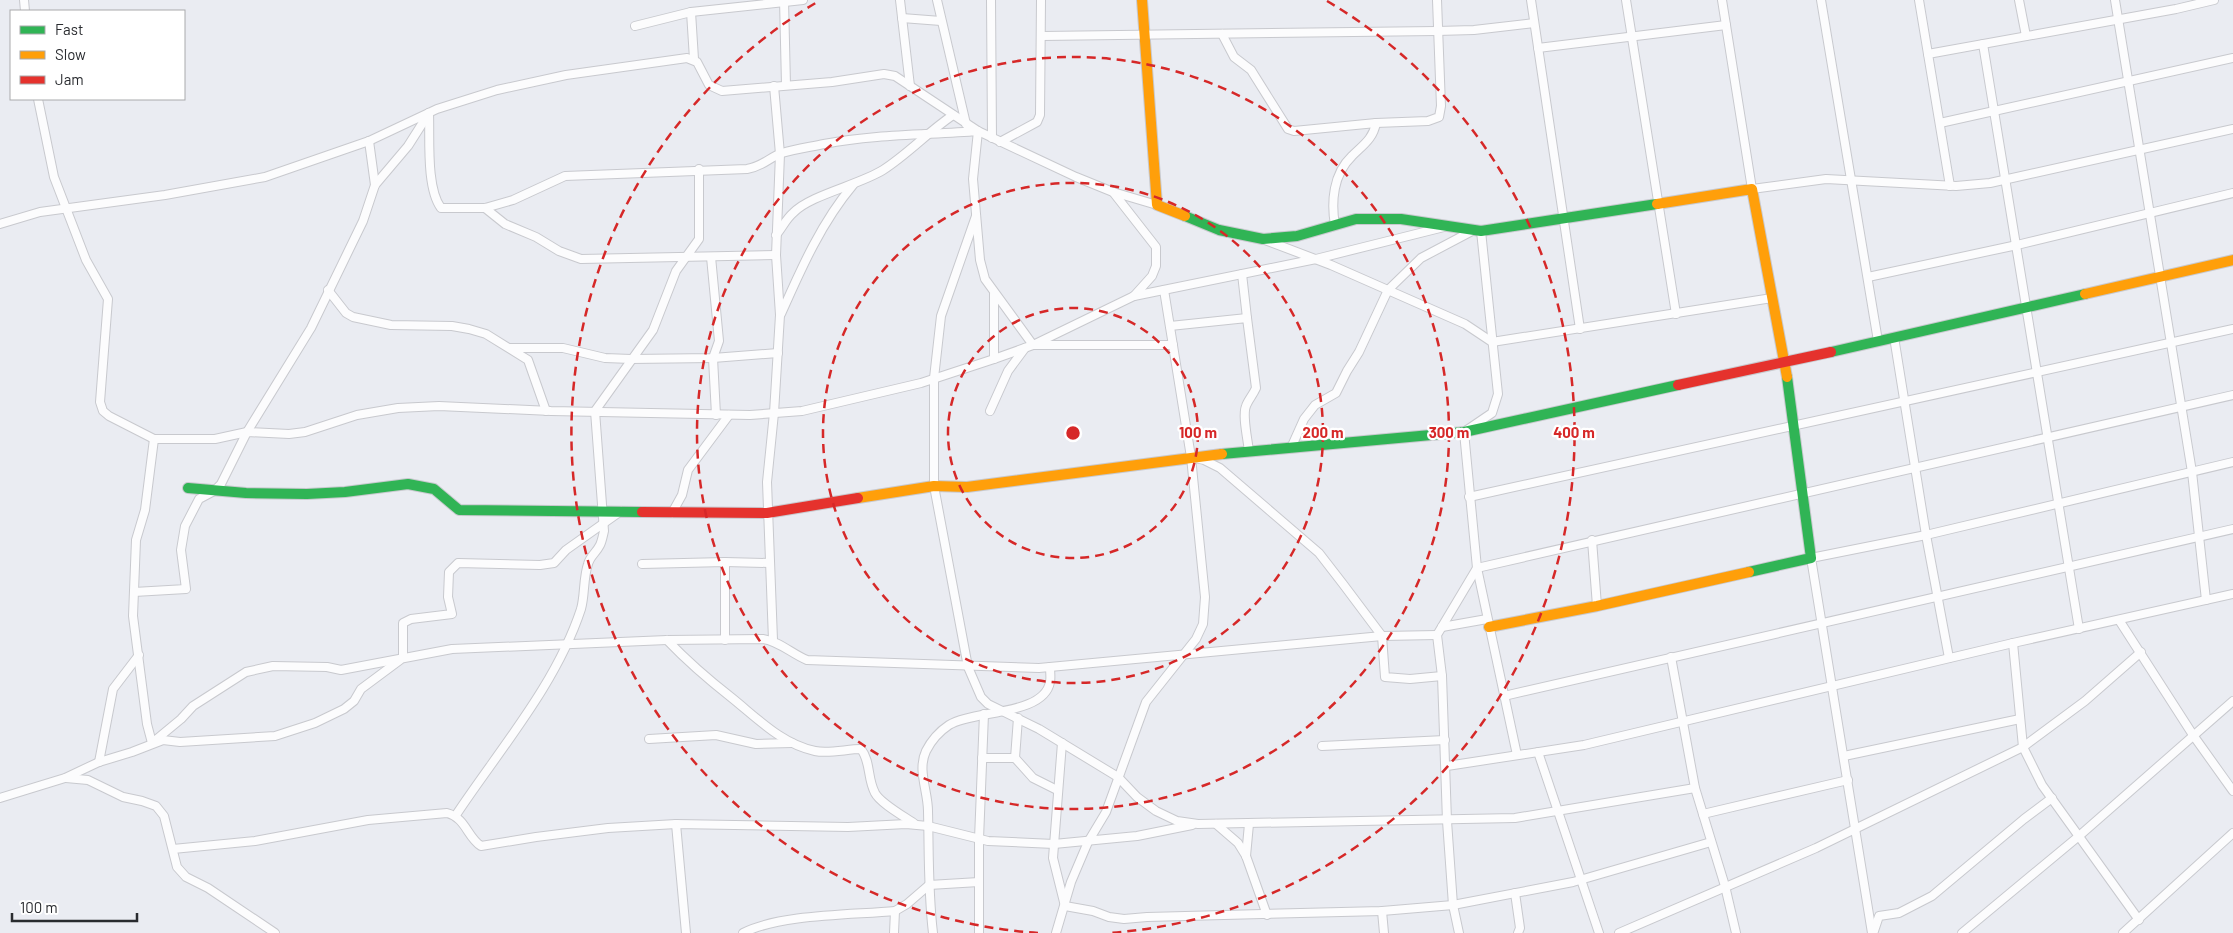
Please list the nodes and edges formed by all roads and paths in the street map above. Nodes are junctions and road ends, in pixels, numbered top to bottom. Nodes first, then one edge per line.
1 (803, 0) edge
2 (900, 0) edge
3 (937, 0) edge
4 (991, 0) edge
5 (1041, 0) edge
6 (1142, 0) edge
7 (1437, 0) edge
8 (1531, 0) edge
9 (1626, 0) edge
10 (1722, 0) edge
11 (1821, 0) edge
12 (1919, 0) edge
13 (2019, 0) edge
14 (2115, 0) edge
15 (2214, 0) edge
16 (784, 2) edge
17 (691, 12) junction
18 (902, 18) junction
19 (2118, 19) junction
20 (941, 21) junction
21 (1534, 23) junction
22 (1726, 24) junction
23 (635, 26) dead end
24 (1437, 31) junction
25 (1144, 34) junction
26 (1222, 34) junction
27 (1042, 36) junction
28 (1632, 36) junction
29 (2026, 36) junction
30 (1983, 44) junction
31 (1538, 48) junction
32 (1928, 54) junction
33 (2233, 58) edge
34 (694, 59) junction
35 (2128, 81) junction
36 (786, 85) junction
37 (774, 86) junction
38 (910, 86) junction
39 (38, 100) edge
40 (1995, 110) junction
41 (429, 113) junction
42 (952, 115) junction
43 (1376, 123) junction
44 (1940, 123) junction
45 (966, 124) junction
46 (2233, 129) edge
47 (978, 131) junction
48 (925, 136) junction
49 (996, 140) junction
50 (369, 141) junction
51 (2140, 150) junction
52 (780, 154) junction
53 (699, 169) junction
54 (2006, 179) junction
55 (1851, 180) junction
56 (375, 185) junction
57 (853, 185) junction
58 (1950, 186) junction
59 (1752, 189) junction
60 (1113, 192) junction
61 (2233, 193) edge
62 (1659, 203) junction
63 (1157, 205) junction
64 (67, 208) junction
65 (485, 208) junction
66 (2150, 213) junction
67 (976, 216) junction
68 (1564, 218) junction
69 (0, 224) edge
70 (1335, 225) junction
71 (1448, 226) junction
72 (1478, 231) junction
73 (776, 234) junction
74 (1263, 239) junction
75 (2017, 245) junction
76 (776, 255) junction
77 (684, 258) junction
78 (711, 258) junction
79 (1316, 259) junction
80 (2233, 260) edge
81 (1242, 274) junction
82 (1868, 277) junction
83 (2161, 277) junction
84 (328, 290) junction
85 (1164, 290) junction
86 (1388, 290) junction
87 (994, 294) junction
88 (1134, 296) junction
89 (1772, 298) junction
90 (2027, 307) junction
91 (780, 314) junction
92 (1676, 314) junction
93 (1247, 318) junction
94 (1170, 326) junction
95 (1580, 329) junction
96 (2233, 329) edge
97 (1894, 337) junction
98 (1878, 341) junction
99 (1492, 342) junction
100 (2171, 342) junction
101 (1173, 345) junction
102 (1029, 346) junction
103 (510, 348) junction
104 (778, 353) junction
105 (714, 358) junction
106 (631, 359) junction
107 (994, 359) junction
108 (1785, 362) junction
109 (2038, 372) junction
110 (934, 378) junction
111 (2233, 395) edge
112 (1905, 401) junction
113 (2181, 406) junction
114 (546, 411) junction
115 (990, 411) dead end
116 (595, 412) junction
117 (774, 413) junction
118 (716, 414) junction
119 (730, 415) junction
120 (1794, 426) junction
121 (247, 432) junction
122 (1464, 432) junction
123 (2048, 436) junction
124 (154, 439) junction
125 (1291, 448) junction
126 (1249, 452) junction
127 (1191, 457) junction
128 (2233, 462) edge
129 (1915, 467) junction
130 (2192, 472) junction
131 (934, 486) junction
132 (188, 488) dead end
133 (214, 491) junction
134 (1802, 493) junction
135 (1469, 497) junction
136 (2058, 504) junction
137 (604, 511) junction
138 (621, 511) junction
139 (672, 513) junction
140 (767, 513) junction
141 (604, 525) junction
142 (2233, 529) edge
143 (1926, 535) junction
144 (2199, 536) junction
145 (1592, 540) junction
146 (1811, 558) junction
147 (725, 562) junction
148 (769, 563) junction
149 (642, 564) dead end
150 (2069, 566) junction
151 (1477, 568) junction
152 (134, 592) junction
153 (2233, 594) edge
154 (1937, 596) junction
155 (2206, 600) junction
156 (1597, 606) junction
157 (2119, 620) junction
158 (1488, 623) junction
159 (1821, 623) junction
160 (1442, 627) junction
161 (2079, 629) junction
162 (1437, 635) junction
163 (1382, 636) junction
164 (667, 640) junction
165 (725, 640) junction
166 (773, 640) junction
167 (2013, 643) junction
168 (566, 644) junction
169 (2140, 652) junction
170 (1183, 654) junction
171 (139, 655) junction
172 (403, 657) junction
173 (1671, 657) junction
174 (1949, 658) junction
175 (968, 667) junction
176 (1050, 667) junction
177 (1442, 676) junction
178 (1832, 686) junction
179 (1504, 696) junction
180 (2233, 701) edge
181 (1001, 711) junction
182 (984, 714) junction
183 (1018, 718) junction
184 (2020, 719) junction
185 (1683, 721) junction
186 (2193, 735) junction
187 (648, 739) dead end
188 (1445, 740) junction
189 (152, 743) junction
190 (1062, 743) junction
191 (792, 744) junction
192 (1322, 746) dead end
193 (2023, 747) junction
194 (1538, 752) junction
195 (1517, 755) junction
196 (1844, 756) junction
197 (982, 758) junction
198 (1015, 758) junction
199 (99, 762) junction
200 (1447, 766) junction
201 (1118, 777) junction
202 (64, 778) junction
203 (1848, 780) junction
204 (1695, 788) junction
205 (1058, 790) junction
206 (2233, 791) edge
207 (0, 798) edge
208 (2052, 798) junction
209 (1560, 812) junction
210 (1703, 814) junction
211 (456, 815) junction
212 (1447, 821) junction
213 (676, 824) junction
214 (1198, 824) junction
215 (1216, 824) junction
216 (1249, 824) junction
217 (915, 825) junction
218 (928, 826) junction
219 (1856, 829) junction
220 (2233, 833) edge
221 (2079, 836) junction
222 (979, 839) junction
223 (1088, 842) junction
224 (1712, 842) junction
225 (1054, 844) junction
226 (173, 849) junction
227 (1246, 856) junction
228 (1581, 880) junction
229 (979, 882) junction
230 (929, 885) junction
231 (1725, 886) junction
232 (1515, 893) junction
233 (1453, 905) junction
234 (1065, 906) junction
235 (895, 911) junction
236 (1382, 912) junction
237 (1267, 916) junction
238 (2139, 920) junction
239 (276, 933) edge
240 (686, 933) edge
241 (743, 933) edge
242 (894, 933) edge
243 (933, 933) edge
244 (980, 933) edge
245 (1056, 933) edge
246 (1384, 933) edge
247 (1459, 933) edge
248 (1518, 933) edge
249 (1599, 933) edge
250 (1619, 933) edge
251 (1736, 933) edge
252 (1873, 933) edge
253 (1962, 933) edge
254 (2123, 933) edge

1 - 16 street
2 - 18 street
3 - 20 street
4 - 49 street
5 - 27 street
6 - 25 street
7 - 24 street
8 - 21 street
9 - 28 street
10 - 22 street
11 - 55 street
12 - 32 street
13 - 29 street
14 - 19 street
15 - 19 street
16 - 17 street
16 - 36 street
17 - 23 street
17 - 34 street
18 - 20 street
18 - 38 street
19 - 29 street
19 - 35 street
20 - 45 street
21 - 24 street
21 - 31 street
22 - 28 street
22 - 59 street
24 - 26 street
24 - 43 street
25 - 26 street
25 - 27 street
25 - 63 street
26 - 43 street
27 - 49 street
28 - 31 street
28 - 62 street
29 - 30 street
30 - 32 street
30 - 40 street
31 - 68 street
32 - 44 street
33 - 35 street
34 - 37 street
34 - 41 street
35 - 40 street
35 - 51 street
36 - 37 street
36 - 38 street
37 - 52 street
38 - 42 street
39 - 64 street
40 - 44 street
40 - 54 street
41 - 50 street
41 - 56 street
41 - 65 street
42 - 45 street
42 - 48 street
43 - 70 street
44 - 58 street
45 - 47 street
46 - 51 street
47 - 48 street
47 - 49 street
47 - 67 street
48 - 52 street
48 - 57 street
49 - 60 street
50 - 56 street
50 - 64 street
51 - 54 street
51 - 66 street
52 - 53 street
52 - 73 street
53 - 65 street
53 - 77 street
54 - 58 street
54 - 75 street
55 - 58 street
55 - 59 street
55 - 82 street
56 - 84 street
57 - 73 street
57 - 91 street
59 - 62 street
59 - 89 street
60 - 63 street
60 - 88 street
61 - 66 street
62 - 68 street
62 - 92 street
63 - 74 street
64 - 69 street
64 - 124 street
65 - 77 street
66 - 75 street
66 - 83 street
67 - 87 street
67 - 110 street
68 - 72 street
68 - 95 street
70 - 71 street
70 - 74 street
71 - 72 street
71 - 79 street
72 - 86 street
72 - 99 street
73 - 76 street
74 - 79 street
75 - 82 street
75 - 90 street
76 - 78 street
76 - 91 street
77 - 78 street
77 - 106 street
78 - 105 street
79 - 81 street
79 - 86 street
80 - 83 street
81 - 85 street
81 - 93 street
82 - 98 street
83 - 90 street
83 - 100 street
84 - 103 street
84 - 121 street
85 - 88 street
85 - 94 street
86 - 99 street
86 - 125 street
87 - 102 street
87 - 107 street
88 - 102 street
89 - 92 street
89 - 108 street
90 - 97 street
90 - 109 street
91 - 104 street
92 - 95 street
93 - 94 street
93 - 126 street
94 - 101 street
95 - 99 street
96 - 100 street
97 - 98 street
97 - 112 street
98 - 108 street
99 - 122 street
100 - 109 street
100 - 113 street
101 - 102 street
101 - 127 street
102 - 107 street
102 - 115 street
103 - 106 street
103 - 114 street
104 - 105 street
104 - 117 street
105 - 106 street
105 - 118 street
106 - 116 street
107 - 110 street
108 - 120 street
108 - 122 street
109 - 112 street
109 - 123 street
110 - 117 street
110 - 131 street
111 - 113 street
112 - 120 street
112 - 129 street
113 - 123 street
113 - 130 street
114 - 116 street
114 - 121 street
116 - 118 street
116 - 137 street
117 - 119 street
117 - 140 street
118 - 119 street
119 - 139 street
120 - 134 street
120 - 135 street
121 - 124 street
121 - 133 street
122 - 125 street
122 - 135 street
123 - 129 street
123 - 136 street
124 - 152 street
125 - 126 street
126 - 127 street
127 - 131 street
127 - 163 street
127 - 170 street
128 - 130 street
129 - 134 street
129 - 143 street
130 - 136 street
130 - 144 street
131 - 140 street
131 - 175 street
132 - 133 street
133 - 137 street
133 - 152 street
134 - 145 street
134 - 146 street
135 - 151 street
136 - 143 street
136 - 150 street
137 - 138 street
137 - 141 street
138 - 139 street
138 - 141 street
139 - 140 street
140 - 148 street
141 - 168 street
141 - 172 street
142 - 144 street
143 - 146 street
143 - 154 street
144 - 150 street
144 - 155 street
145 - 151 street
145 - 156 street
146 - 156 street
146 - 159 street
147 - 148 street
147 - 149 street
147 - 165 street
148 - 166 street
150 - 154 street
150 - 161 street
151 - 158 street
151 - 160 street
152 - 171 street
153 - 155 street
154 - 159 street
154 - 174 street
155 - 157 street
156 - 158 street
157 - 161 street
157 - 169 street
158 - 160 street
158 - 179 street
159 - 173 street
159 - 178 street
160 - 162 street
161 - 167 street
162 - 163 street
162 - 177 street
163 - 170 street
163 - 177 street
164 - 165 street
164 - 168 street
164 - 191 street
165 - 166 street
166 - 175 street
167 - 174 street
167 - 184 street
168 - 172 street
168 - 211 street
169 - 186 street
169 - 193 street
170 - 176 street
170 - 201 street
171 - 189 street
171 - 199 street
172 - 189 street
172 - 189 street
173 - 179 street
173 - 185 street
174 - 178 street
175 - 176 street
175 - 181 street
176 - 181 street
177 - 188 street
178 - 185 street
178 - 196 street
179 - 195 street
180 - 186 street
181 - 182 street
181 - 183 street
182 - 197 street
182 - 218 street
183 - 190 street
183 - 198 street
184 - 193 street
184 - 196 street
185 - 194 street
185 - 204 street
186 - 206 street
186 - 221 street
187 - 191 street
188 - 192 street
188 - 200 street
189 - 199 street
190 - 201 street
190 - 205 street
191 - 217 street
193 - 208 street
193 - 219 street
194 - 195 street
194 - 209 street
195 - 200 street
196 - 203 street
197 - 198 street
197 - 222 street
198 - 205 street
199 - 202 street
200 - 212 street
201 - 214 street
201 - 223 street
202 - 207 street
202 - 226 street
203 - 210 street
203 - 219 street
204 - 209 street
204 - 210 street
205 - 225 street
208 - 221 street
208 - 252 street
209 - 212 street
209 - 228 street
210 - 224 street
211 - 213 street
211 - 226 street
212 - 216 street
212 - 233 street
213 - 217 street
213 - 240 street
214 - 215 street
214 - 223 street
215 - 216 street
215 - 227 street
216 - 227 street
217 - 218 street
218 - 222 street
218 - 230 street
219 - 231 street
219 - 252 street
220 - 238 street
221 - 238 street
221 - 253 street
222 - 225 street
222 - 229 street
223 - 225 street
223 - 234 street
224 - 228 street
224 - 231 street
225 - 234 street
226 - 239 street
227 - 237 street
228 - 232 street
228 - 249 street
229 - 230 street
229 - 244 street
230 - 235 street
230 - 243 street
231 - 250 street
231 - 251 street
232 - 233 street
232 - 248 street
233 - 236 street
233 - 247 street
234 - 237 street
234 - 245 street
235 - 241 street
235 - 242 street
236 - 237 street
236 - 246 street
238 - 254 street

